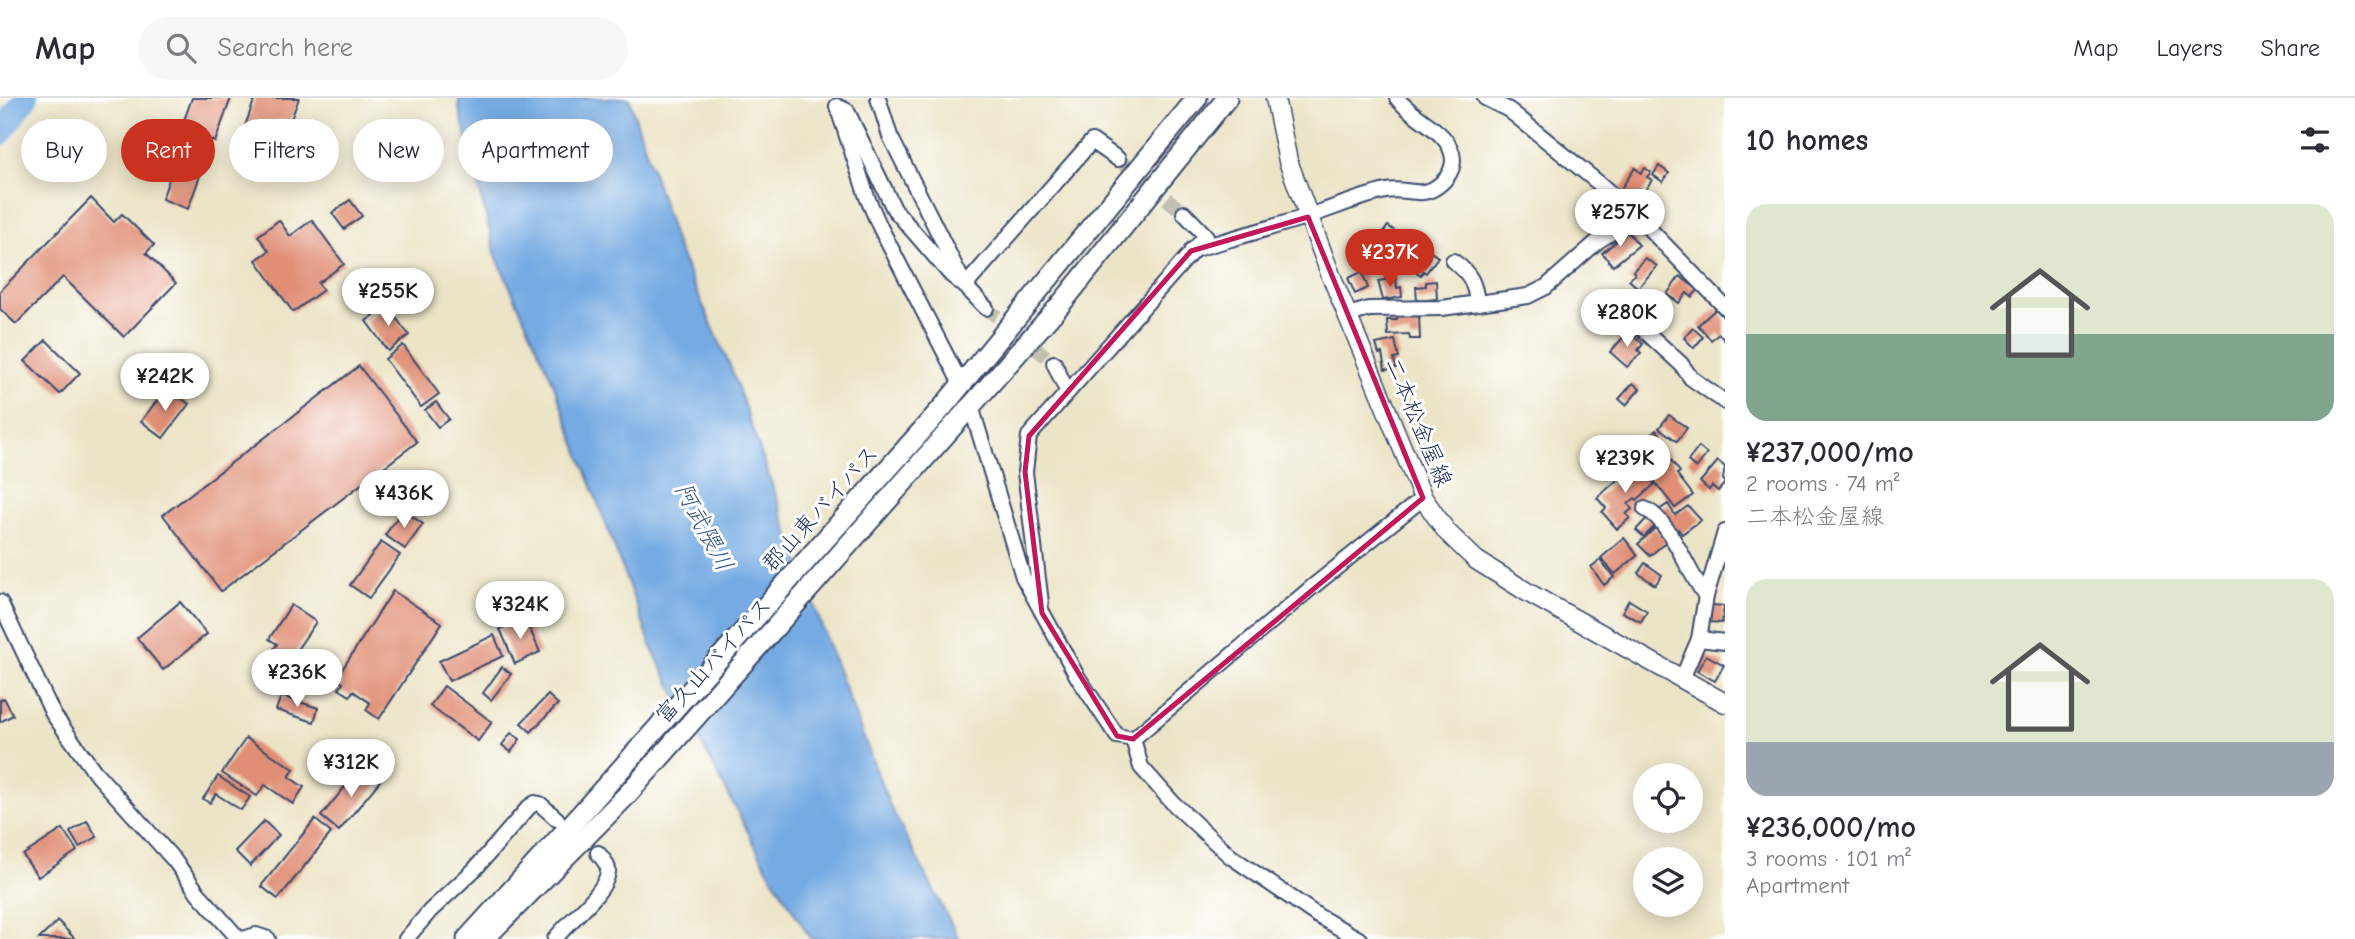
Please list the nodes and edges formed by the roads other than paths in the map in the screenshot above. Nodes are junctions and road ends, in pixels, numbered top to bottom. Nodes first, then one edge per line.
1 (878, 98) edge
2 (1197, 98) edge
3 (1227, 98) edge
4 (1275, 98) edge
5 (1397, 98) edge
6 (1485, 98) edge
7 (1118, 159) tunnel mouth
8 (1184, 213) tunnel mouth
9 (1637, 216) junction
10 (1308, 217) junction
11 (1191, 251) junction
12 (1452, 261) dead end
13 (965, 286) junction
14 (1477, 303) junction
15 (1725, 307) edge
16 (986, 308) tunnel mouth
17 (1348, 315) junction
18 (1633, 320) dead end
19 (1055, 363) tunnel mouth
20 (961, 384) junction
21 (1067, 391) junction
22 (1725, 402) edge
23 (971, 406) junction
24 (1423, 498) junction
25 (1645, 509) dead end
26 (1725, 532) edge
27 (1706, 596) junction
28 (0, 602) edge
29 (1042, 613) junction
30 (1699, 639) junction
31 (1725, 642) edge
32 (1682, 679) junction
33 (1725, 703) edge
34 (1133, 739) junction
35 (557, 819) dead end
36 (598, 853) dead end
37 (241, 939) edge
38 (268, 939) edge
39 (406, 939) edge
40 (467, 939) edge
41 (484, 939) edge
42 (555, 939) edge
43 (1359, 939) edge

1 - 13 street
2 - 20 highway, 郡山東バイパス
3 - 23 highway
4 - 10 main road, 二本松金屋線
5 - 10 street
6 - 9 street
7 - 13 street
8 - 11 street
9 - 14 street
9 - 15 street
10 - 11 street
10 - 17 main road, 二本松金屋線
11 - 21 street
12 - 14 street
13 - 16 street
13 - 20 street
14 - 17 street
17 - 24 main road, 二本松金屋線
18 - 22 street
19 - 21 street
20 - 40 highway, 郡山東バイパス
21 - 29 street
23 - 29 street
23 - 41 highway, 富久山バイパス
24 - 32 main road, 二本松金屋線
24 - 34 street
25 - 27 street
26 - 27 street
27 - 30 street
28 - 37 street
29 - 34 street
30 - 31 street
30 - 32 street
32 - 33 main road, 二本松金屋線
34 - 43 street
35 - 39 street
36 - 42 street
37 - 38 street

